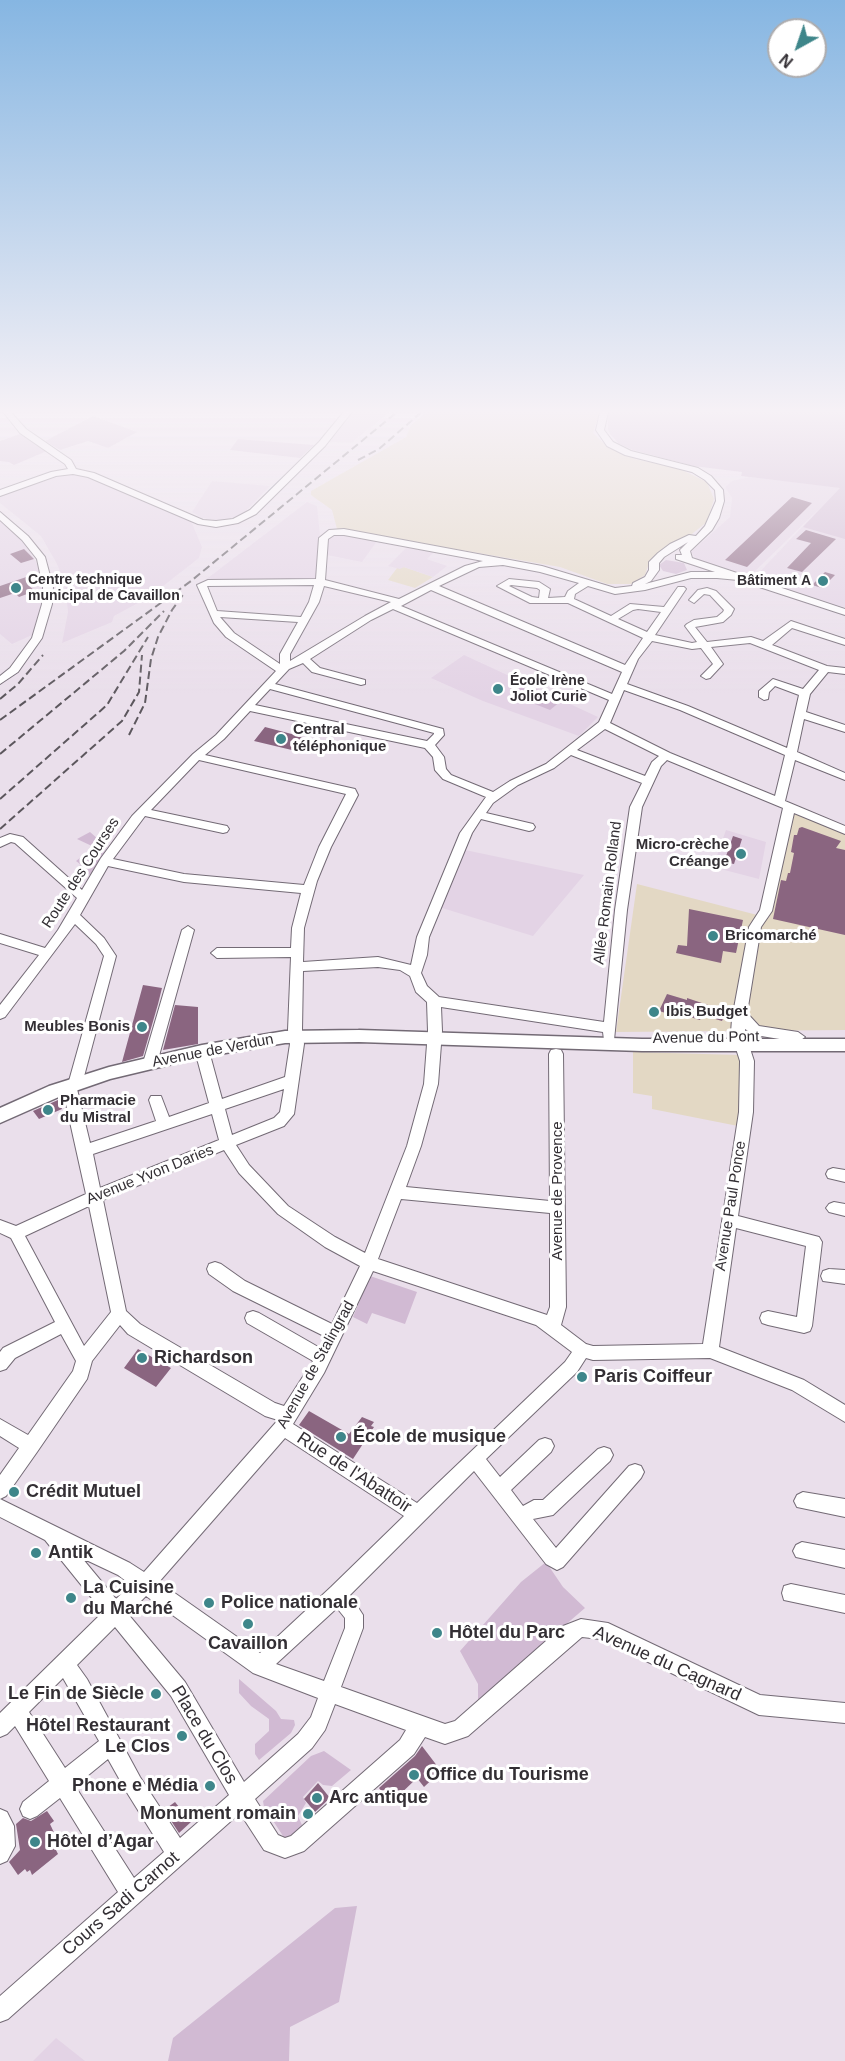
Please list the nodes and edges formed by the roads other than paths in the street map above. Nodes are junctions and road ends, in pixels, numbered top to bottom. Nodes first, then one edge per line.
1 (159, 504) edge
2 (262, 504) edge
3 (719, 504) edge
4 (0, 515) edge
5 (699, 535) junction
6 (660, 558) junction
7 (480, 561) junction
8 (498, 561) junction
9 (690, 561) junction
10 (654, 570) junction
11 (691, 575) junction
12 (737, 577) junction
13 (320, 582) junction
14 (586, 583) junction
15 (680, 583) junction
16 (430, 586) junction
17 (617, 588) junction
18 (543, 600) dead end
19 (569, 600) junction
20 (694, 600) dead end
21 (398, 603) junction
22 (668, 610) junction
23 (845, 612) edge
24 (214, 614) junction
25 (305, 620) junction
26 (612, 620) junction
27 (649, 637) junction
28 (845, 642) edge
29 (704, 645) junction
30 (765, 645) junction
31 (301, 660) junction
32 (284, 665) junction
33 (825, 669) junction
34 (627, 670) junction
35 (692, 670) dead end
36 (845, 671) edge
37 (0, 681) edge
38 (361, 682) dead end
39 (268, 685) junction
40 (621, 685) junction
41 (805, 693) junction
42 (764, 697) dead end
43 (615, 699) junction
44 (247, 707) junction
45 (801, 714) junction
46 (604, 724) junction
47 (845, 729) edge
48 (429, 745) junction
49 (569, 751) junction
50 (790, 754) junction
51 (666, 755) junction
52 (197, 756) junction
53 (845, 777) edge
54 (647, 781) junction
55 (493, 796) junction
56 (784, 806) junction
57 (142, 812) junction
58 (478, 815) junction
59 (529, 827) dead end
60 (223, 830) dead end
61 (845, 830) edge
62 (0, 843) edge
63 (105, 861) junction
64 (308, 890) junction
65 (85, 897) junction
66 (74, 916) junction
67 (188, 930) dead end
68 (0, 938) edge
69 (297, 952) junction
70 (48, 953) junction
71 (217, 953) dead end
72 (297, 967) junction
73 (415, 973) junction
74 (3, 999) edge
75 (434, 1000) junction
76 (740, 1013) junction
77 (0, 1014) edge
78 (295, 1036) junction
79 (609, 1037) junction
80 (798, 1037) junction
81 (845, 1038) edge
82 (435, 1039) junction
83 (741, 1040) junction
84 (777, 1045) junction
85 (845, 1045) edge
86 (562, 1048) junction
87 (202, 1050) junction
88 (747, 1061) junction
89 (150, 1063) junction
90 (291, 1081) junction
91 (72, 1085) junction
92 (156, 1100) dead end
93 (218, 1107) junction
94 (0, 1116) edge
95 (164, 1124) junction
96 (227, 1143) junction
97 (85, 1151) junction
98 (396, 1192) junction
99 (94, 1197) junction
100 (558, 1208) junction
101 (729, 1220) junction
102 (0, 1226) edge
103 (16, 1233) junction
104 (369, 1263) junction
105 (215, 1269) dead end
106 (119, 1314) junction
107 (253, 1318) dead end
108 (768, 1318) dead end
109 (64, 1325) junction
110 (552, 1327) junction
111 (336, 1334) junction
112 (582, 1350) junction
113 (710, 1351) junction
114 (85, 1358) junction
115 (323, 1358) junction
116 (0, 1364) edge
117 (845, 1414) edge
118 (285, 1421) junction
119 (0, 1427) edge
120 (31, 1446) junction
121 (544, 1446) dead end
122 (604, 1455) dead end
123 (475, 1458) junction
124 (635, 1472) dead end
125 (500, 1489) junction
126 (0, 1490) edge
127 (802, 1501) dead end
128 (0, 1508) edge
129 (845, 1508) edge
130 (419, 1515) junction
131 (519, 1517) junction
132 (48, 1532) junction
133 (802, 1551) dead end
134 (845, 1559) edge
135 (146, 1583) junction
136 (792, 1593) dead end
137 (338, 1594) junction
138 (845, 1604) edge
139 (115, 1615) junction
140 (65, 1665) junction
141 (260, 1666) junction
142 (329, 1693) junction
143 (17, 1711) junction
144 (845, 1713) edge
145 (420, 1726) junction
146 (0, 1727) edge
147 (111, 1744) junction
148 (63, 1784) junction
149 (242, 1798) junction
150 (12, 1818) edge
151 (0, 1854) edge
152 (178, 1854) junction
153 (132, 1895) junction
154 (2, 2004) edge

1 - 2 street
3 - 5 street
4 - 37 street
5 - 6 street
5 - 9 street
6 - 9 street
6 - 10 street
7 - 8 street
7 - 13 street, Route des Courses
7 - 16 street
8 - 14 street
8 - 17 street
9 - 11 street
9 - 12 street
10 - 15 street
10 - 17 street
11 - 12 street
11 - 15 street
12 - 23 street
13 - 21 street
13 - 24 street
13 - 25 street, Route des Courses
14 - 15 street
14 - 17 street
14 - 19 street
15 - 22 street
16 - 21 street
16 - 34 street
18 - 19 street
19 - 26 street
20 - 29 street
21 - 31 street
21 - 43 street
22 - 26 street
22 - 27 street
24 - 25 street
24 - 32 street
25 - 32 street, Route des Courses
26 - 27 street
27 - 29 street
27 - 34 street
28 - 30 street
29 - 30 street
29 - 35 street
30 - 33 street
31 - 32 street
31 - 38 street
32 - 39 street, Route des Courses
33 - 36 street
33 - 41 street
34 - 40 street
39 - 44 street, Route des Courses
39 - 48 street
40 - 43 street
40 - 50 street
41 - 42 street
41 - 45 street, Avenue Paul Ponce
43 - 46 street
44 - 48 street
44 - 52 street, Route des Courses
45 - 47 street
45 - 50 street, Avenue Paul Ponce
46 - 49 street
46 - 51 street
48 - 55 street
49 - 54 street
49 - 55 street
50 - 53 street
50 - 56 street, Avenue Paul Ponce
51 - 54 street, Allée Romain Rolland
51 - 56 street
52 - 57 street, Route des Courses
52 - 64 street
54 - 79 street, Allée Romain Rolland
55 - 58 street
56 - 61 street
56 - 76 street, Avenue Paul Ponce
57 - 60 street
57 - 63 street, Route des Courses
58 - 59 street
58 - 73 street
62 - 65 street
63 - 64 street
63 - 65 street, Route des Courses
64 - 69 street
65 - 66 street, Route des Courses
66 - 70 street, Route des Courses
66 - 91 street
67 - 89 street
68 - 70 street
69 - 71 street
69 - 72 street
70 - 74 street, Route des Courses
72 - 73 street
72 - 78 street
73 - 75 street
74 - 77 street
75 - 79 street
75 - 82 street, Avenue de Stalingrad
76 - 80 street
76 - 83 street, Avenue Paul Ponce
78 - 82 main road, Avenue de Verdun
78 - 87 main road, Avenue de Verdun
78 - 90 street
79 - 83 main road, Avenue du Pont
79 - 86 main road, Avenue du Pont
80 - 81 main road, Avenue du Pont
80 - 83 main road, Avenue du Pont
82 - 86 main road, Avenue du Pont
82 - 98 street, Avenue de Stalingrad
83 - 84 main road, Avenue du Pont
83 - 88 street, Avenue Paul Ponce
84 - 85 main road, Avenue du Pont
84 - 88 street
86 - 100 street, Avenue de Provence
87 - 89 main road, Avenue de Verdun
87 - 93 street
88 - 101 street, Avenue Paul Ponce
89 - 91 main road, Avenue de Verdun
90 - 93 street
90 - 96 street, Avenue Yvon Daries
91 - 94 main road, Avenue de Verdun
91 - 97 street
92 - 95 street
93 - 95 street
93 - 96 street
95 - 97 street
96 - 99 street, Avenue Yvon Daries
96 - 104 street
97 - 99 street
98 - 100 street
98 - 104 street, Avenue de Stalingrad
99 - 103 street, Avenue Yvon Daries
99 - 106 street
100 - 110 street, Avenue de Provence
101 - 108 street
101 - 113 street, Avenue Paul Ponce
102 - 103 street
103 - 109 street
104 - 110 street
104 - 111 street, Avenue de Stalingrad
105 - 111 street
106 - 114 street
106 - 118 street, Rue de l'Abattoir
107 - 115 street
109 - 114 street
109 - 116 street
110 - 112 street
111 - 115 street, Avenue de Stalingrad
112 - 113 street
112 - 123 street
113 - 117 street
114 - 120 street
115 - 118 street, Avenue de Stalingrad
118 - 130 street, Rue de l'Abattoir
118 - 135 street, Avenue de Stalingrad
119 - 120 street
120 - 126 street
121 - 125 street
122 - 131 street
123 - 125 street
123 - 130 street
124 - 131 street
125 - 131 street
127 - 129 street
128 - 132 street
130 - 137 street, Rue de l'Abattoir
132 - 135 street
132 - 139 street, Place du Clos
133 - 134 street
135 - 139 street
135 - 141 street
136 - 138 street
137 - 141 street, Rue de l'Abattoir
137 - 142 street, Place du Clos
139 - 140 street
139 - 149 street, Place du Clos
140 - 143 street
140 - 147 street
141 - 142 street
142 - 145 street, Avenue du Cagnard
142 - 149 street, Place du Clos
143 - 146 street
143 - 148 street
144 - 145 street, Avenue du Cagnard
145 - 149 street
147 - 148 street
147 - 152 street
148 - 150 street
148 - 153 street
149 - 152 street, Cours Sadi Carnot
150 - 151 street
152 - 153 street, Cours Sadi Carnot
153 - 154 street, Cours Sadi Carnot

